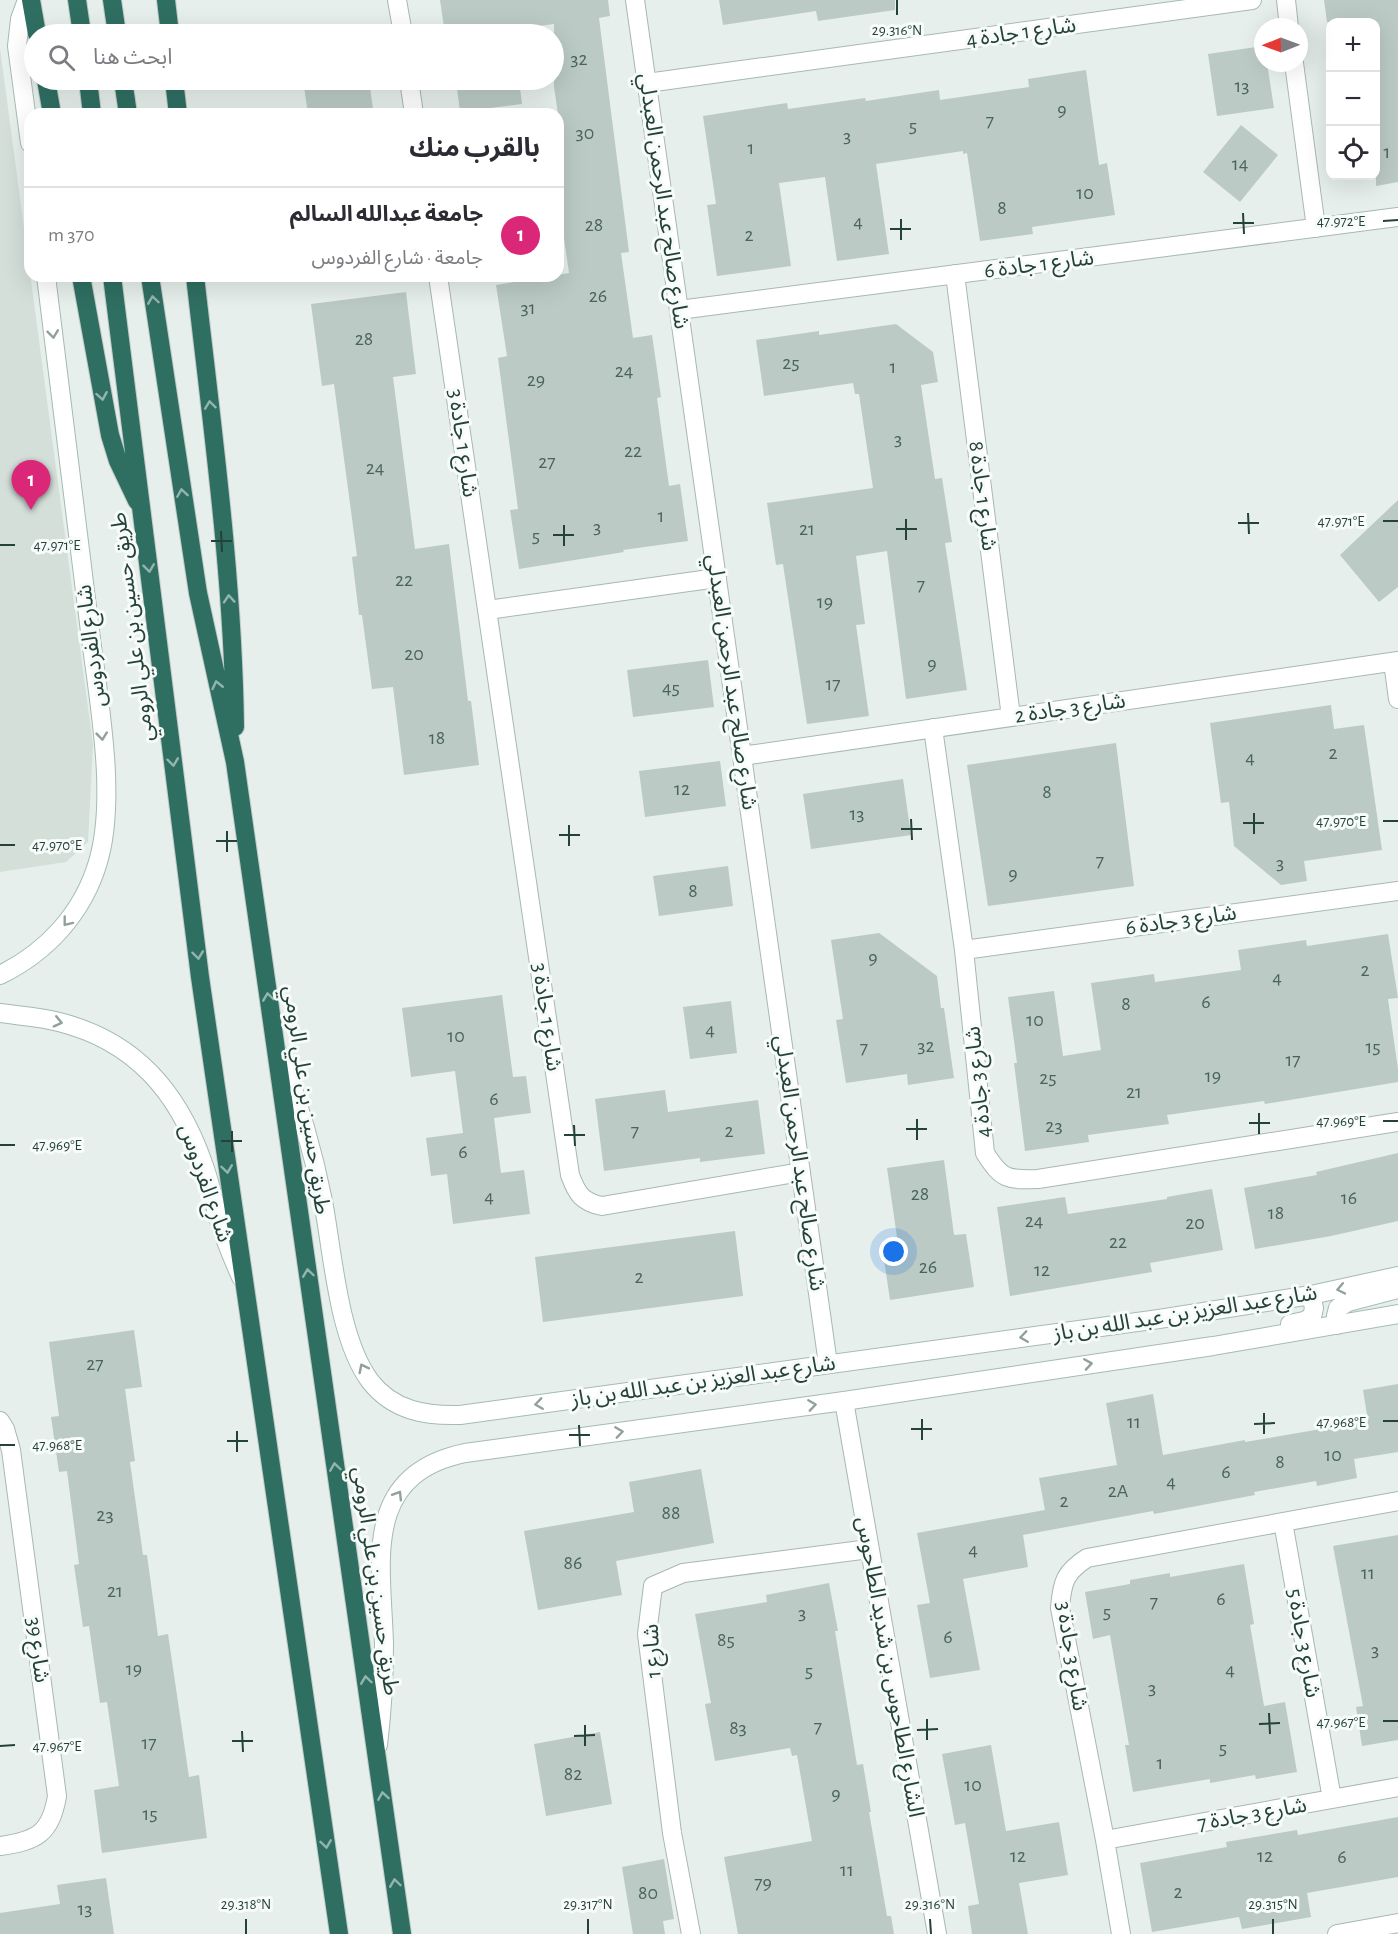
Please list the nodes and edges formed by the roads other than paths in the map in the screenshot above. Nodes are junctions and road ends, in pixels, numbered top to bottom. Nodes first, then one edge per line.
1 (29, 0) edge
2 (77, 0) edge
3 (112, 0) edge
4 (166, 0) edge
5 (173, 0) edge
6 (397, 0) edge
7 (635, 0) edge
8 (1252, 0) edge
9 (1286, 0) edge
10 (1288, 18) edge
11 (35, 24) edge
12 (81, 24) edge
13 (116, 24) edge
14 (170, 24) edge
15 (172, 24) edge
16 (401, 24) edge
17 (1295, 72) edge
18 (647, 83) junction
19 (48, 90) edge
20 (88, 90) edge
21 (124, 90) edge
22 (175, 90) edge
23 (410, 90) edge
24 (25, 108) edge
25 (51, 108) edge
26 (91, 108) edge
27 (127, 108) edge
28 (177, 108) edge
29 (413, 108) edge
30 (1398, 217) edge
31 (1316, 228) junction
32 (955, 274) junction
33 (47, 282) edge
34 (82, 282) edge
35 (113, 282) edge
36 (151, 282) edge
37 (196, 282) edge
38 (439, 282) edge
39 (679, 310) junction
40 (142, 510) junction
41 (717, 578) junction
42 (488, 610) junction
43 (1396, 661) edge
44 (1398, 699) edge
45 (1011, 717) junction
46 (933, 728) junction
47 (742, 756) junction
48 (235, 762) junction
49 (1398, 891) edge
50 (964, 950) junction
51 (0, 975) edge
52 (0, 1013) edge
53 (274, 1039) junction
54 (1398, 1122) edge
55 (801, 1172) junction
56 (1398, 1276) edge
57 (245, 1287) junction
58 (1398, 1289) edge
59 (1311, 1295) junction
60 (1398, 1314) edge
61 (1337, 1325) junction
62 (1213, 1346) junction
63 (828, 1364) junction
64 (844, 1401) junction
65 (0, 1420) edge
66 (1398, 1501) edge
67 (1283, 1522) junction
68 (869, 1549) junction
69 (377, 1759) junction
70 (1398, 1787) edge
71 (1332, 1799) junction
72 (1105, 1840) junction
73 (0, 1846) edge
74 (1398, 1923) edge
75 (339, 1934) edge
76 (402, 1934) edge
77 (691, 1934) edge
78 (936, 1934) edge
79 (1121, 1934) edge
80 (1337, 1934) edge

1 - 11 highway
1 - 24 street
2 - 12 highway
3 - 13 highway
4 - 14 highway
5 - 15 highway
6 - 16 street
7 - 18 street, شارع صالح عبد الرحمن العبدلي
8 - 18 street, شارع 1 جادة 4
9 - 10 street
17 - 31 street
18 - 39 street, شارع صالح عبد الرحمن العبدلي
19 - 25 highway
20 - 26 highway
21 - 27 highway
22 - 28 highway
23 - 29 street
30 - 31 street, شارع 1 جادة 6
31 - 32 street, شارع 1 جادة 6
32 - 39 street, شارع 1 جادة 6
32 - 45 street, شارع 1 جادة 8
33 -> 51 street, شارع الفردوس
34 -> 40 highway
35 - 40 highway, طريق حسين بن علي الرومي
48 -> 36 highway, طريق حسين بن علي الرومي
48 -> 37 highway
38 - 42 street, شارع 1 جادة 3
39 - 41 street, شارع صالح عبد الرحمن العبدلي
40 -> 57 highway, طريق حسين بن علي الرومي
41 - 42 street
41 - 47 street, شارع صالح عبد الرحمن العبدلي
42 - 55 street, شارع 1 جادة 3
43 - 44 street
43 - 45 street, شارع 3 جادة 2
45 - 46 street, شارع 3 جادة 2
46 - 47 street, شارع 3 جادة 2
46 - 50 street, شارع 3 جادة 4
47 - 55 street, شارع صالح عبد الرحمن العبدلي
53 -> 48 highway, طريق حسين بن علي الرومي
49 - 50 street, شارع 3 جادة 6
50 - 54 street, شارع 3 جادة 4
52 -> 57 street, شارع الفردوس
63 -> 53 street, شارع عبد العزيز بن عبد الله بن باز
69 -> 53 highway, طريق حسين بن علي الرومي
55 - 63 street, شارع صالح عبد الرحمن العبدلي
56 -> 59 street, شارع عبد العزيز بن عبد الله بن باز
57 -> 75 highway, طريق حسين بن علي الرومي
58 - 61 street
59 - 62 street
59 -> 63 street, شارع عبد العزيز بن عبد الله بن باز
60 - 61 street, شارع عبد العزيز بن عبد الله بن باز
61 - 62 street, شارع عبد العزيز بن عبد الله بن باز
64 -> 62 street, شارع عبد العزيز بن عبد الله بن باز
64 - 68 street, الشارع الطاحوس بن شديد الطاحوس
69 -> 64 street, شارع عبد العزيز بن عبد الله بن باز
65 - 73 street, شارع 39
66 - 67 street, شارع 3 جادة 3
67 - 71 street, شارع 3 جادة 5
67 - 72 street, شارع 3 جادة 3
68 - 77 street, شارع 1
68 - 78 street, الشارع الطاحوس بن شديد الطاحوس
76 -> 69 highway, طريق حسين بن علي الرومي
70 - 71 street, شارع 3 جادة 7
71 - 72 street, شارع 3 جادة 7
72 - 79 street, شارع 3 جادة 3
74 - 80 street

